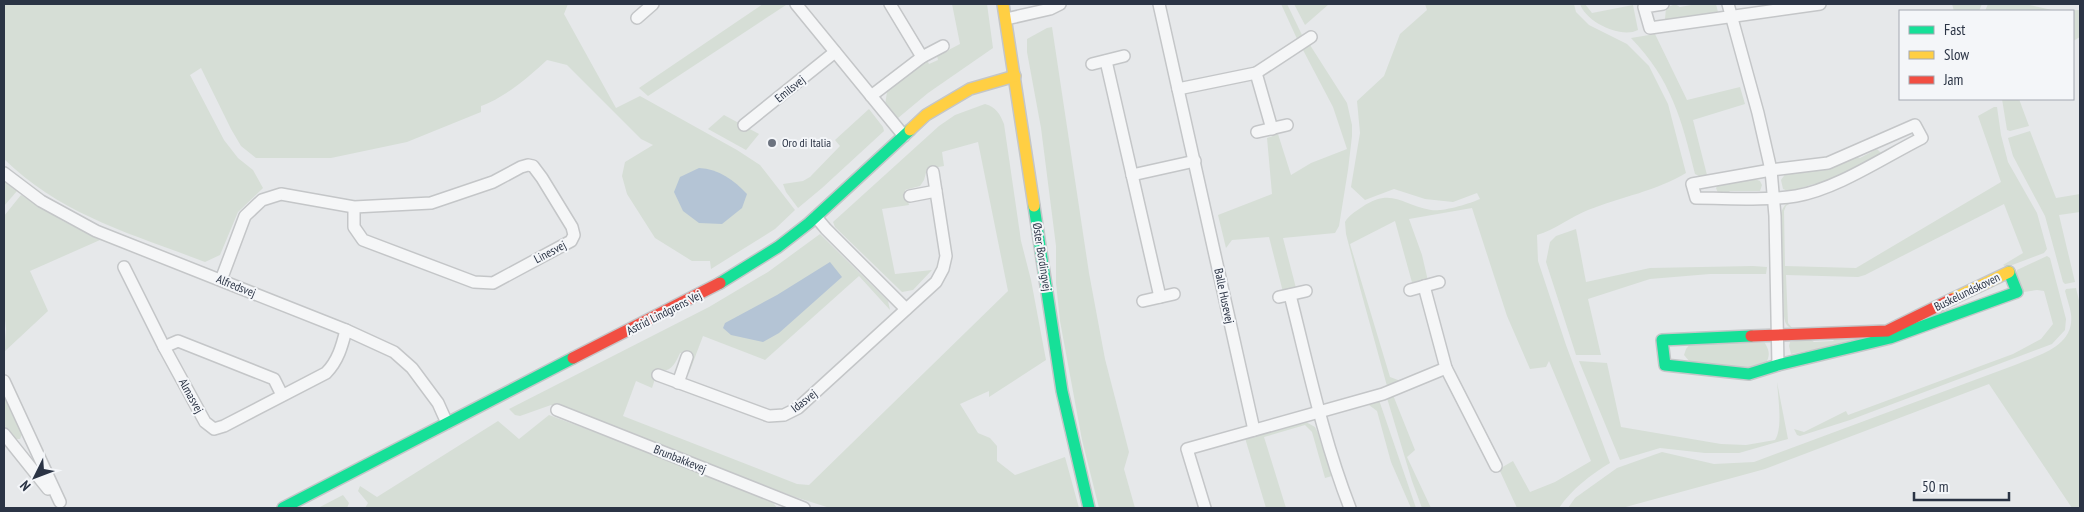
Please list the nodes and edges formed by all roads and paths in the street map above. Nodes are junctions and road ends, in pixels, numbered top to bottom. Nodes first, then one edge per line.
1 (653, 4) edge
2 (796, 4) edge
3 (890, 4) edge
4 (1003, 4) edge
5 (1060, 4) edge
6 (1159, 4) edge
7 (1663, 4) edge
8 (1728, 4) edge
9 (1820, 4) edge
10 (1732, 16) junction
11 (637, 18) dead end
12 (1006, 19) junction
13 (1311, 37) dead end
14 (943, 46) dead end
15 (835, 52) junction
16 (1124, 56) dead end
17 (922, 57) junction
18 (1106, 61) junction
19 (1092, 64) dead end
20 (1256, 73) junction
21 (1015, 76) junction
22 (1178, 89) junction
23 (870, 96) junction
24 (744, 125) dead end
25 (1288, 125) dead end
26 (1272, 129) junction
27 (1257, 132) dead end
28 (904, 136) junction
29 (1195, 161) junction
30 (1771, 170) junction
31 (933, 172) dead end
32 (4, 173) edge
33 (1132, 175) junction
34 (936, 191) junction
35 (910, 196) dead end
36 (1774, 197) junction
37 (354, 207) junction
38 (816, 217) junction
39 (124, 268) dead end
40 (222, 280) junction
41 (1438, 282) dead end
42 (1424, 286) junction
43 (1410, 290) dead end
44 (1306, 291) dead end
45 (1174, 294) dead end
46 (1290, 295) junction
47 (1160, 297) junction
48 (1279, 297) dead end
49 (1143, 301) dead end
50 (906, 309) junction
51 (346, 330) junction
52 (1778, 335) junction
53 (164, 347) junction
54 (687, 357) dead end
55 (1778, 365) junction
56 (1446, 368) junction
57 (658, 375) dead end
58 (4, 381) edge
59 (678, 383) junction
60 (282, 395) junction
61 (557, 410) dead end
62 (1319, 412) junction
63 (447, 423) junction
64 (1254, 430) junction
65 (4, 434) edge
66 (1496, 466) dead end
67 (62, 505) edge
68 (283, 508) edge
69 (804, 508) edge
70 (1089, 508) edge
71 (1205, 508) edge
72 (1350, 508) edge

1 - 11 street
2 - 15 street
3 - 17 street
4 - 12 street, Øster Bordingvej
5 - 12 street
6 - 22 street, Balle Husevej
7 - 10 street
8 - 10 street
9 - 10 street
10 - 30 street
12 - 21 street, Øster Bordingvej
13 - 20 street
14 - 17 street
15 - 23 street
15 - 24 street, Emilsvej
16 - 18 street
17 - 23 street
18 - 19 street
18 - 33 street
20 - 22 street
20 - 26 street
21 - 28 street, Astrid Lindgrens Vej
21 - 70 street, Øster Bordingvej
22 - 29 street, Balle Husevej
23 - 28 street
25 - 26 street
26 - 27 street
28 - 38 street, Astrid Lindgrens Vej
29 - 33 street
29 - 64 street, Balle Husevej
30 - 36 street
30 - 36 street
30 - 36 street
31 - 34 street, Idasvej
32 - 40 street, Alfredsvej
33 - 47 street
34 - 35 street
34 - 50 street, Idasvej
36 - 52 street
37 - 37 street, Linesvej
37 - 40 street, Linesvej
38 - 50 street
38 - 63 street, Astrid Lindgrens Vej
39 - 53 street, Almasvej
40 - 51 street, Alfredsvej
41 - 42 street
42 - 43 street
42 - 56 street
44 - 46 street
45 - 47 street
46 - 48 street
46 - 62 street
47 - 49 street
50 - 59 street, Idasvej
51 - 60 street, Almasvej
51 - 63 street, Alfredsvej
52 - 55 street
52 - 55 street, Buskelundskoven
52 - 55 street, Buskelundskoven
53 - 60 street
53 - 60 street, Almasvej
54 - 59 street
56 - 62 street
56 - 66 street
57 - 59 street, Idasvej
58 - 67 street
61 - 69 street, Brunbakkevej
62 - 64 street
62 - 72 street
63 - 68 street, Astrid Lindgrens Vej
64 - 71 street
65 - 67 street

